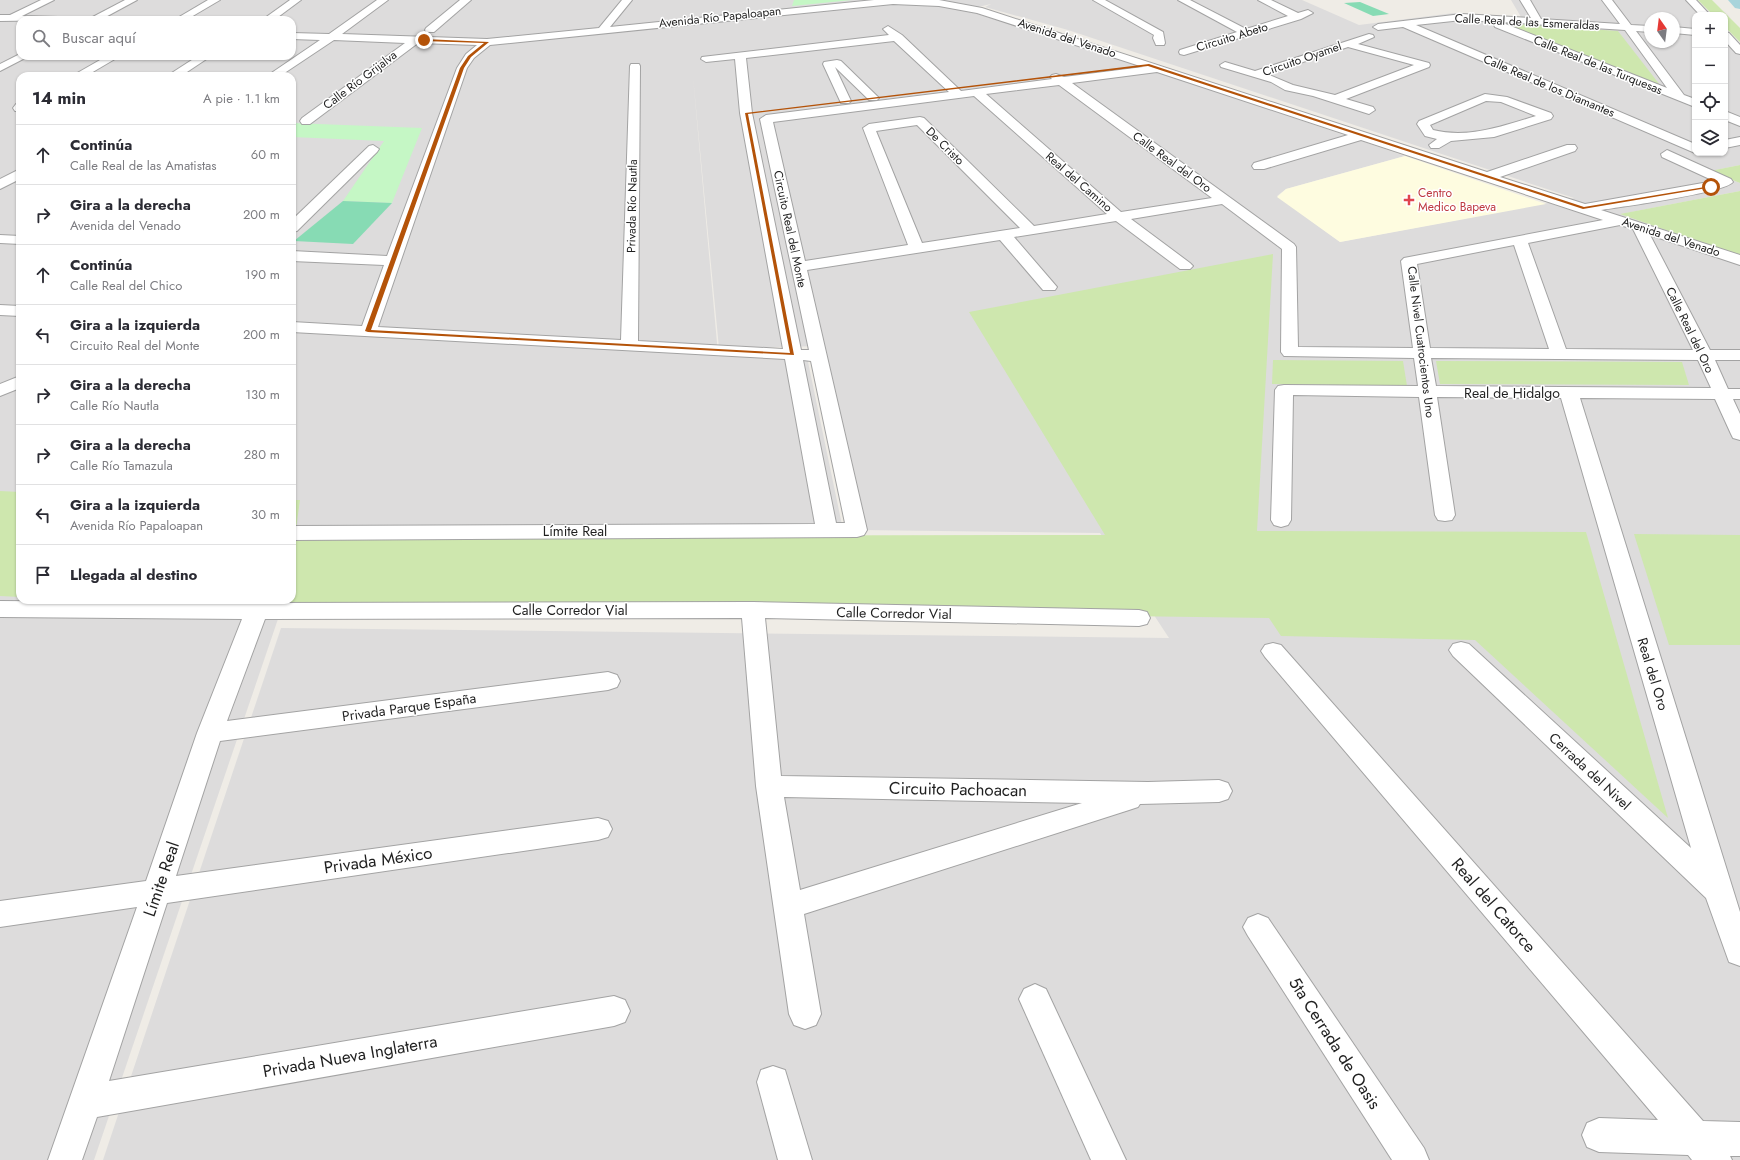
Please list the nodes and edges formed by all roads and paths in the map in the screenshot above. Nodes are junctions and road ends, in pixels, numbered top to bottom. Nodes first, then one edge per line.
1 (49, 0) edge
2 (132, 0) edge
3 (215, 0) edge
4 (296, 0) edge
5 (383, 0) edge
6 (466, 0) edge
7 (627, 0) edge
8 (790, 0) edge
9 (894, 0) edge
10 (1098, 0) edge
11 (1183, 0) edge
12 (1263, 0) edge
13 (1525, 0) edge
14 (1607, 0) edge
15 (1691, 0) edge
16 (939, 3) joint
17 (785, 11) junction
18 (1702, 12) edge
19 (1308, 13) dead end
20 (100, 16) edge
21 (187, 16) edge
22 (273, 16) edge
23 (1298, 17) junction
24 (1479, 18) junction
25 (3, 20) edge
26 (16, 20) edge
27 (1537, 21) junction
28 (1404, 24) junction
29 (0, 26) edge
30 (16, 26) edge
31 (296, 27) edge
32 (1378, 27) dead end
33 (1628, 27) junction
34 (344, 28) junction
35 (1644, 28) edge
36 (888, 29) dead end
37 (430, 30) junction
38 (602, 30) junction
39 (459, 31) dead end
40 (1680, 31) edge
41 (1246, 32) junction
42 (1692, 32) edge
43 (296, 36) edge
44 (1369, 36) dead end
45 (332, 37) junction
46 (489, 37) junction
47 (898, 37) junction
48 (1728, 38) edge
49 (415, 40) junction
50 (1347, 44) junction
51 (1740, 51) edge
52 (1160, 52) junction
53 (740, 56) junction
54 (1201, 58) dead end
55 (706, 59) dead end
56 (16, 60) edge
57 (108, 60) edge
58 (199, 60) edge
59 (1225, 65) dead end
60 (635, 66) dead end
61 (0, 68) edge
62 (1161, 69) junction
63 (85, 72) edge
64 (180, 72) edge
65 (279, 72) edge
66 (1256, 74) junction
67 (1058, 79) junction
68 (1281, 85) junction
69 (1301, 91) junction
70 (956, 92) junction
71 (976, 92) junction
72 (1246, 97) junction
73 (1680, 97) junction
74 (873, 98) junction
75 (1334, 99) junction
76 (845, 102) junction
77 (1692, 102) edge
78 (1265, 103) junction
79 (1369, 110) dead end
80 (746, 113) junction
81 (1728, 116) edge
82 (306, 121) dead end
83 (1740, 122) edge
84 (1429, 133) junction
85 (1363, 135) junction
86 (1448, 138) junction
87 (1740, 141) edge
88 (1728, 143) edge
89 (1400, 147) junction
90 (1571, 148) dead end
91 (1692, 148) edge
92 (373, 149) dead end
93 (1692, 150) edge
94 (1418, 153) junction
95 (1259, 166) dead end
96 (16, 175) edge
97 (1490, 176) junction
98 (0, 185) edge
99 (1224, 200) junction
100 (1583, 208) junction
101 (1119, 217) junction
102 (1620, 220) junction
103 (296, 224) edge
104 (1638, 226) junction
105 (1031, 231) junction
106 (1004, 235) junction
107 (0, 239) edge
108 (16, 240) edge
109 (1520, 240) junction
110 (917, 248) junction
111 (296, 256) edge
112 (1740, 260) edge
113 (393, 261) junction
114 (1185, 266) dead end
115 (798, 267) junction
116 (1049, 287) dead end
117 (0, 310) edge
118 (16, 312) edge
119 (296, 327) edge
120 (368, 331) junction
121 (629, 345) junction
122 (1423, 352) junction
123 (1559, 353) junction
124 (793, 354) junction
125 (1704, 354) junction
126 (1740, 355) edge
127 (818, 356) junction
128 (16, 383) edge
129 (0, 391) edge
130 (1427, 393) junction
131 (1569, 394) junction
132 (1720, 394) junction
133 (1740, 394) edge
134 (1740, 434) edge
135 (1445, 515) dead end
136 (1281, 520) dead end
137 (827, 530) junction
138 (857, 530) joint
139 (296, 533) edge
140 (258, 605) edge
141 (0, 609) edge
142 (753, 610) junction
143 (1139, 618) dead end
144 (1462, 650) dead end
145 (1273, 651) dead end
146 (608, 681) dead end
147 (210, 733) junction
148 (769, 786) junction
149 (1220, 791) dead end
150 (1148, 793) junction
151 (598, 829) dead end
152 (158, 890) junction
153 (1718, 891) junction
154 (789, 906) junction
155 (0, 914) edge
156 (1258, 927) dead end
157 (1740, 952) edge
158 (1035, 999) dead end
159 (614, 1011) dead end
160 (805, 1014) dead end
161 (773, 1082) dead end
162 (86, 1102) junction
163 (1599, 1136) dead end
164 (1740, 1139) edge
165 (1706, 1149) edge
166 (64, 1160) edge
167 (795, 1160) edge
168 (1109, 1160) edge
169 (1412, 1160) edge

1 - 25 street
2 - 20 street
3 - 21 street
4 - 22 street
5 - 34 street
6 - 37 street
7 - 38 street
8 - 17 street
9 - 16 street, Avenida Río Papaloapan
9 - 17 street, Avenida Río Papaloapan
10 - 52 street
11 - 41 street
12 - 23 street, Circuito Abeto
13 - 27 street
14 - 33 street
15 - 18 street
16 - 52 street, Avenida del Venado
17 - 38 street, Avenida Río Papaloapan
19 - 23 street
23 - 41 street, Circuito Abeto
24 - 27 street, Calle Real de las Esmeraldas
24 - 28 street, Calle Real de las Esmeraldas
24 - 73 street, Calle Real de las Turquesas
25 - 26 street
27 - 33 street, Calle Real de las Esmeraldas
28 - 32 street, Calle Real de las Esmeraldas
28 - 91 street, Calle Real de los Diamantes
29 - 30 street
31 - 34 street
33 - 35 street, Calle Real de las Esmeraldas
33 - 73 street
34 - 37 street
34 - 45 street
36 - 47 street
37 - 39 street
38 - 46 street, Avenida Río Papaloapan
40 - 42 street
41 - 52 street, Circuito Abeto
43 - 45 street, Avenida Río Papaloapan
44 - 50 street, Circuito Oyamel
45 - 49 street, Avenida Río Papaloapan
45 - 65 street
46 - 49 street, Avenida Río Papaloapan
46 - 113 street
47 - 53 street
47 - 70 street
48 - 51 street
49 - 82 street, Calle Río Grijalva
50 - 66 street, Circuito Oyamel
50 - 75 street, Circuito Oyamel
52 - 54 street
52 - 62 street, Avenida del Venado
52 - 67 street
53 - 55 street
53 - 80 street, Circuito Real del Monte
56 - 61 street
57 - 63 street
58 - 64 street
59 - 66 street, Circuito Oyamel
60 - 121 street, Privada Río Nautla
62 - 67 street, Circuito Real del Monte
62 - 72 street, Avenida del Venado
66 - 68 street, Circuito Oyamel
67 - 70 street
67 - 71 street, Circuito Real del Monte
67 - 99 street, Calle Real del Oro
68 - 69 street, Circuito Oyamel
68 - 72 street, Circuito Oyamel
69 - 75 street, Circuito Oyamel
69 - 78 street, Circuito Oyamel
70 - 71 street, Circuito Real del Monte
70 - 74 street
70 - 115 street, Circuito Real del Monte
71 - 101 street, Real del Camino
72 - 78 street, Avenida del Venado
73 - 77 street, Calle Real de las Turquesas
74 - 76 street
74 - 76 street
75 - 79 street, Circuito Oyamel
76 - 80 street
78 - 85 street, Avenida del Venado
80 - 124 street, Circuito Real del Monte
81 - 83 street
84 - 86 street
84 - 86 street
84 - 89 street
85 - 89 street, Avenida del Venado
85 - 95 street
86 - 94 street
87 - 88 street
89 - 94 street, Avenida del Venado
90 - 97 street
92 - 103 street
93 - 100 street
94 - 97 street, Avenida del Venado
96 - 98 street
97 - 100 street, Avenida del Venado
99 - 101 street
99 - 122 street, Calle Real del Oro
100 - 102 street, Avenida del Venado
101 - 105 street
101 - 114 street, Real del Camino
102 - 104 street, Avenida del Venado
102 - 109 street, Calle Nivel Cuatrocientos Uno
104 - 112 street, Avenida del Venado
104 - 125 street, Calle Real del Oro
105 - 106 street
105 - 110 street, De Cristo
106 - 110 street
106 - 116 street
107 - 108 street
109 - 122 street, Calle Nivel Cuatrocientos Uno
109 - 123 street
110 - 115 street
111 - 113 street
113 - 120 street
115 - 127 street, Circuito Real del Monte
117 - 118 street
119 - 120 street
120 - 121 street
121 - 124 street
122 - 123 street
122 - 130 street, Calle Nivel Cuatrocientos Uno
123 - 125 street
124 - 127 street
124 - 137 street, Circuito Real del Monte
125 - 126 street
125 - 132 street, Calle Real del Oro
127 - 138 street, Circuito Real del Monte
128 - 129 street
130 - 131 street, Real de Hidalgo
130 - 135 street, Calle Nivel Cuatrocientos Uno
130 - 136 street, Real de Hidalgo
131 - 132 street, Real de Hidalgo
131 - 153 street, Real del Oro
132 - 133 street, Real de Hidalgo
132 - 134 street, Calle Real del Oro
137 - 138 street, Límite Real
137 - 139 street, Límite Real
140 - 141 street, Calle Corredor Vial
140 - 142 street, Calle Corredor Vial
140 - 147 street, Límite Real
142 - 143 street, Calle Corredor Vial
142 - 148 street
144 - 153 street, Cerrada del Nivel
145 - 165 street, Real del Catorce
146 - 147 street, Privada Parque España
147 - 152 street, Límite Real
148 - 150 street, Circuito Pachoacan
148 - 154 street
149 - 150 street, Circuito Pachoacan
150 - 154 street, Circuito Pachoacan
151 - 152 street, Privada México
152 - 155 street, Privada México
152 - 162 street, Límite Real
153 - 157 street, Real del Oro
154 - 160 street
156 - 169 street, 5ta Cerrada de Oasis
158 - 168 street
159 - 162 street, Privada Nueva Inglaterra
161 - 167 street
162 - 166 street, Límite Real
163 - 165 street
164 - 165 street

